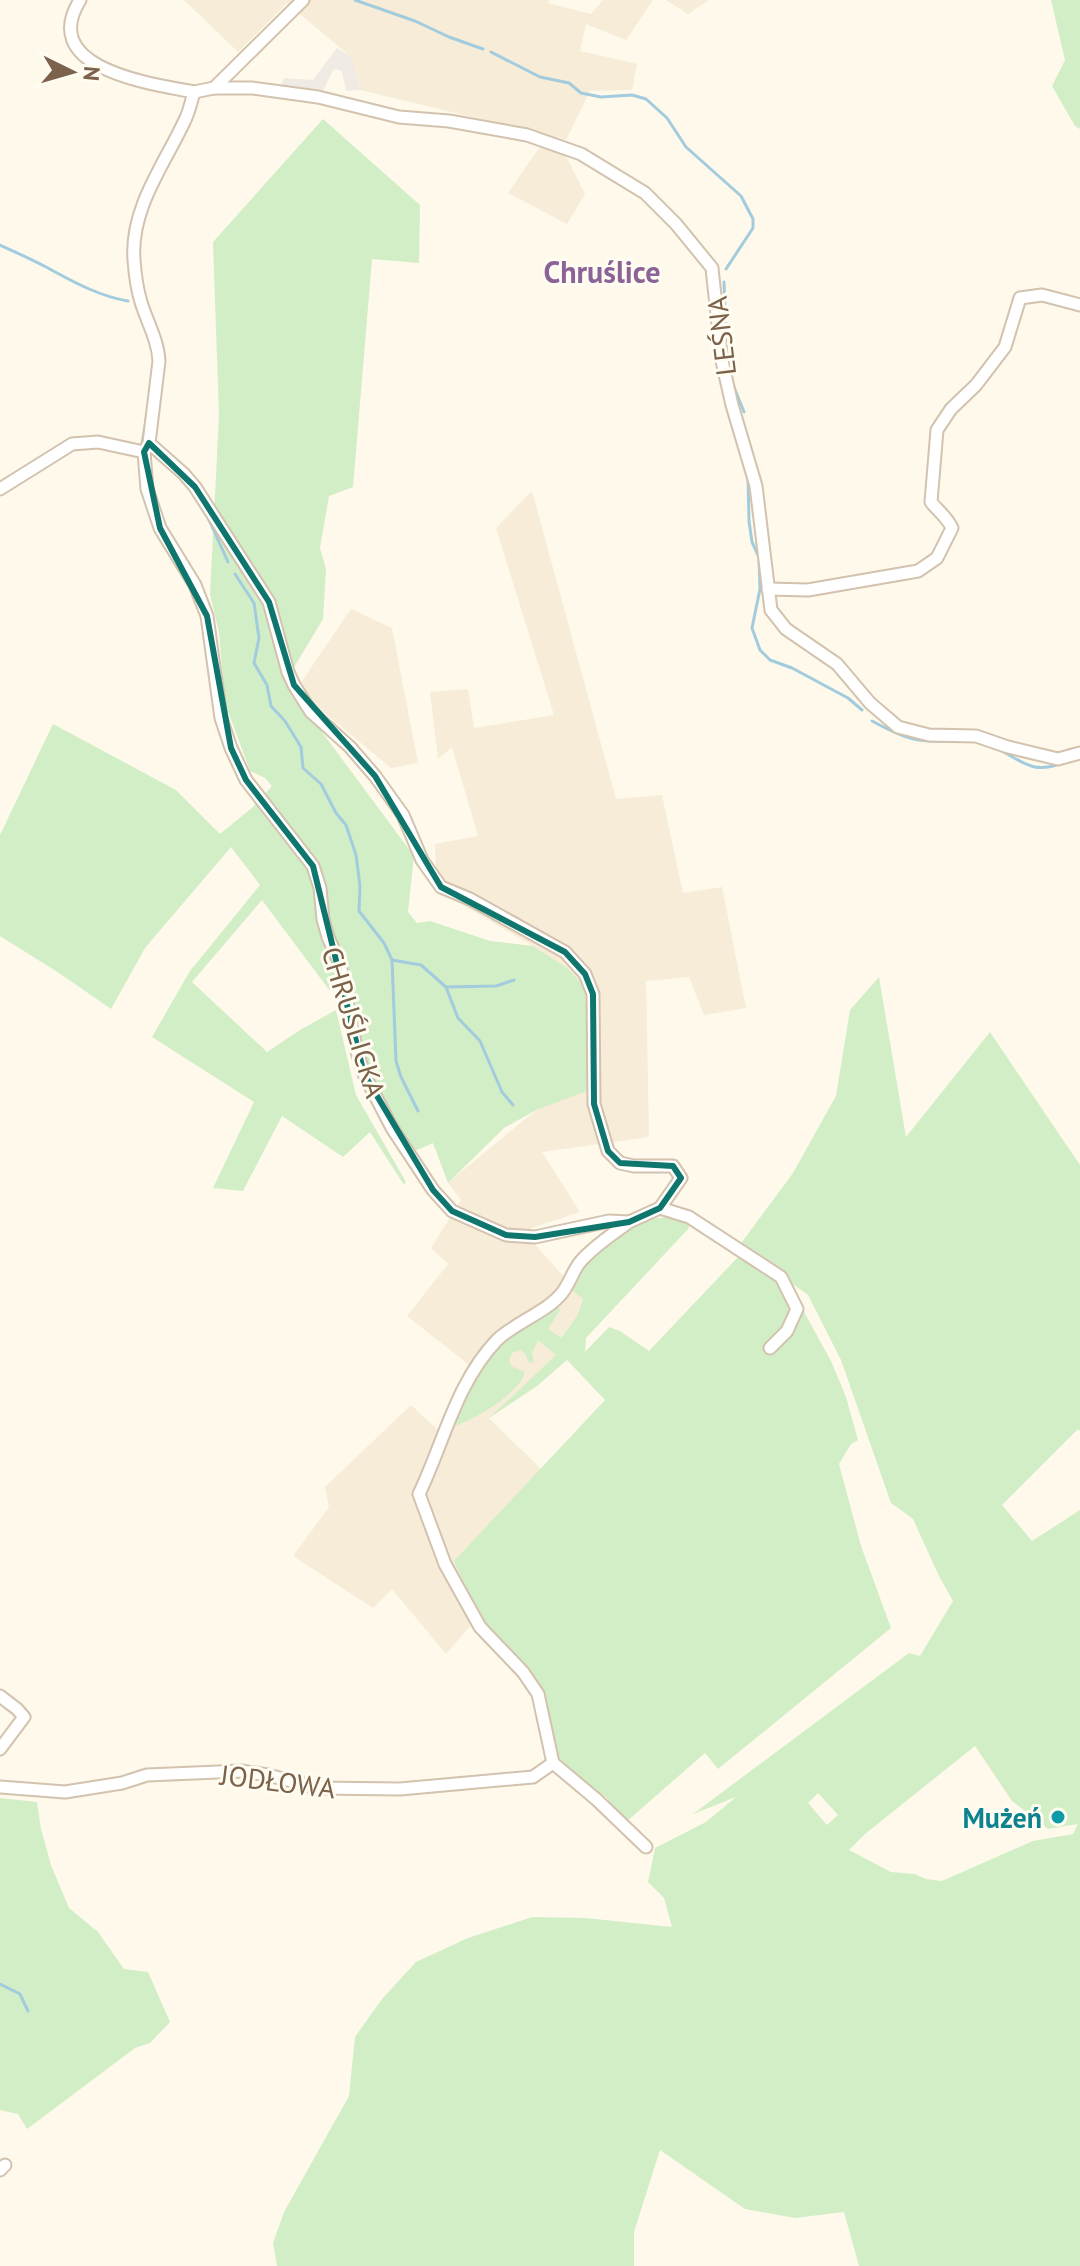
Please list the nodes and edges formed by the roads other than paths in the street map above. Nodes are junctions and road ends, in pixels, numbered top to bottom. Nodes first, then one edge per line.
1 (80, 0) edge
2 (303, 0) edge
3 (214, 88) junction
4 (194, 92) junction
5 (1080, 305) edge
6 (146, 447) junction
7 (0, 489) edge
8 (768, 589) junction
9 (1080, 753) edge
10 (660, 1208) junction
11 (629, 1222) junction
12 (770, 1348) dead end
13 (0, 1696) edge
14 (0, 1749) edge
15 (553, 1763) junction
16 (0, 1787) edge
17 (646, 1847) dead end

1 - 4 street
2 - 3 street
3 - 4 street, LEŚNA
3 - 8 street, LEŚNA
4 - 6 street, CHRUŚLICKA
5 - 8 street
6 - 7 street
6 - 10 street
6 - 11 street, CHRUŚLICKA
8 - 9 street, LEŚNA
10 - 11 street, CHRUŚLICKA
10 - 12 street
11 - 15 street
13 - 14 street
15 - 16 street, JODŁOWA
15 - 17 street

